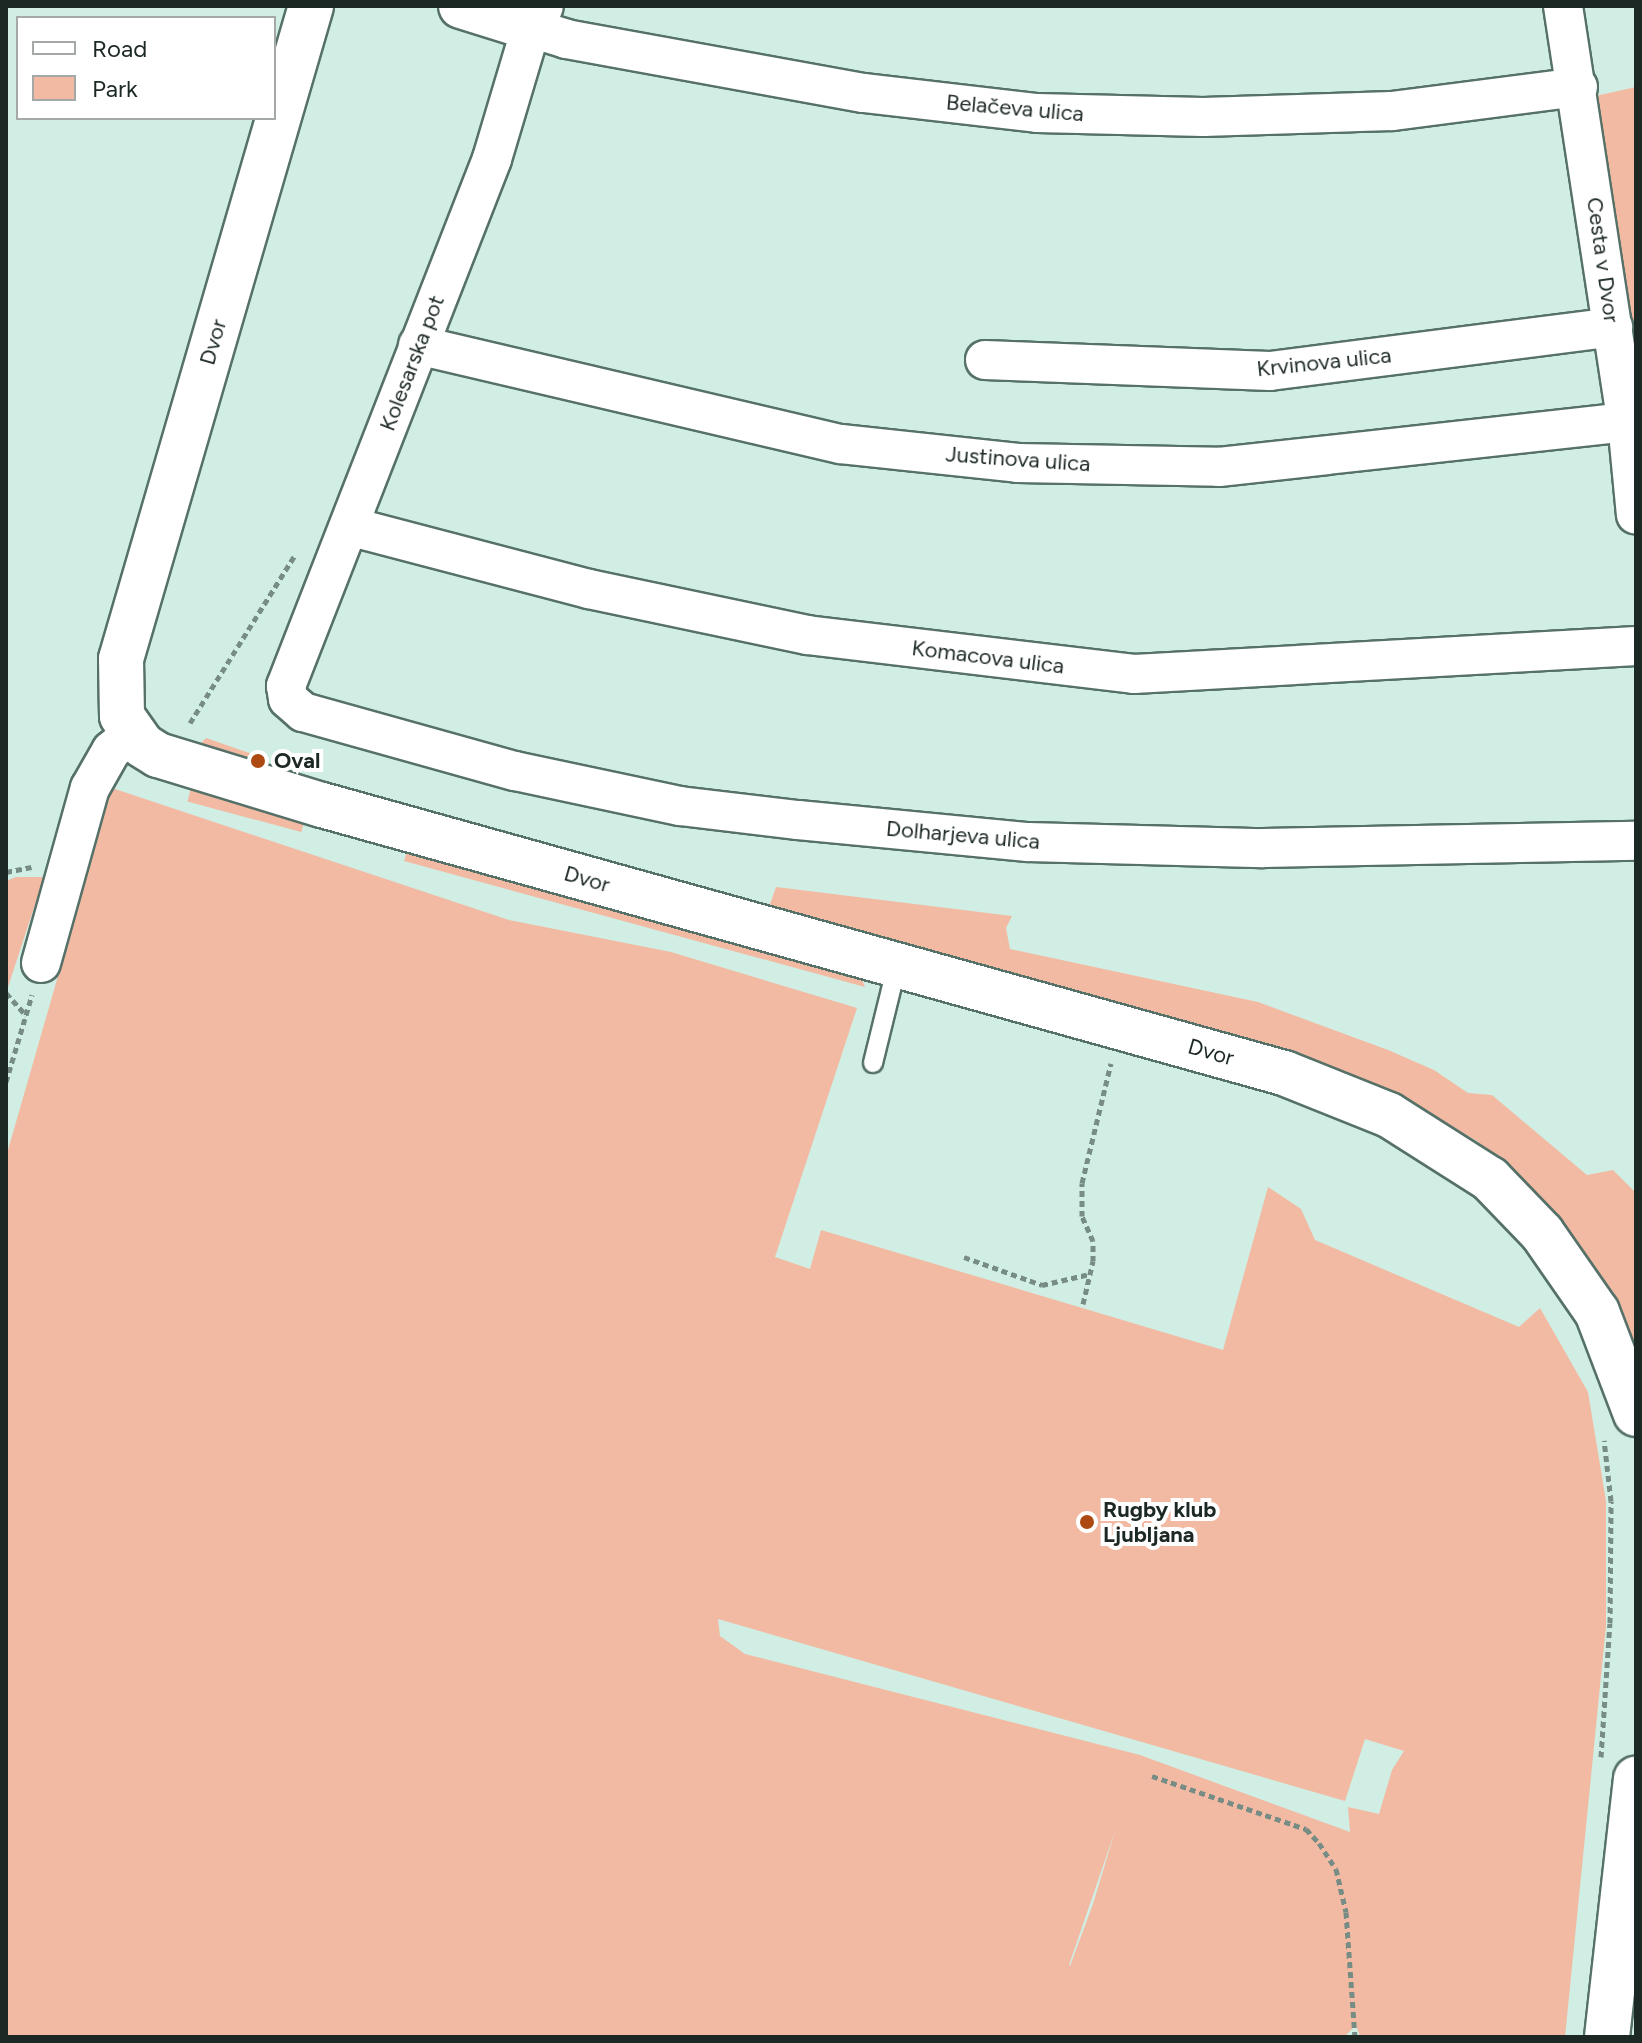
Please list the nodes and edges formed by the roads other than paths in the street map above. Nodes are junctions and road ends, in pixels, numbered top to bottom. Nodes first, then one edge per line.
1 (311, 6) edge
2 (461, 6) edge
3 (1563, 6) edge
4 (536, 17) edge
5 (1578, 87) junction
6 (1613, 327) junction
7 (418, 345) junction
8 (985, 360) dead end
9 (1627, 422) junction
10 (1636, 515) edge
11 (352, 527) junction
12 (1636, 646) edge
13 (303, 712) joint
14 (132, 733) junction
15 (1636, 841) edge
16 (41, 963) road end
17 (897, 965) junction
18 (873, 1063) dead end
19 (1620, 1424) edge
20 (1618, 1772) edge
21 (1607, 2037) edge

1 - 14 street, Dvor
2 - 4 street, Belačeva ulica
3 - 5 street, Cesta v Dvor
4 - 5 street, Belačeva ulica
4 - 7 street, Kolesarska pot
5 - 6 street, Cesta v Dvor
6 - 8 street, Krvinova ulica
6 - 9 street, Cesta v Dvor
7 - 9 street, Justinova ulica
7 - 11 street, Kolesarska pot
9 - 10 street, Cesta v Dvor
11 - 12 street, Komacova ulica
11 - 13 street, Kolesarska pot
13 - 15 street, Dolharjeva ulica
14 - 16 street
14 - 17 street, Dvor
17 - 18 lane
17 - 19 street, Dvor
20 - 21 street

